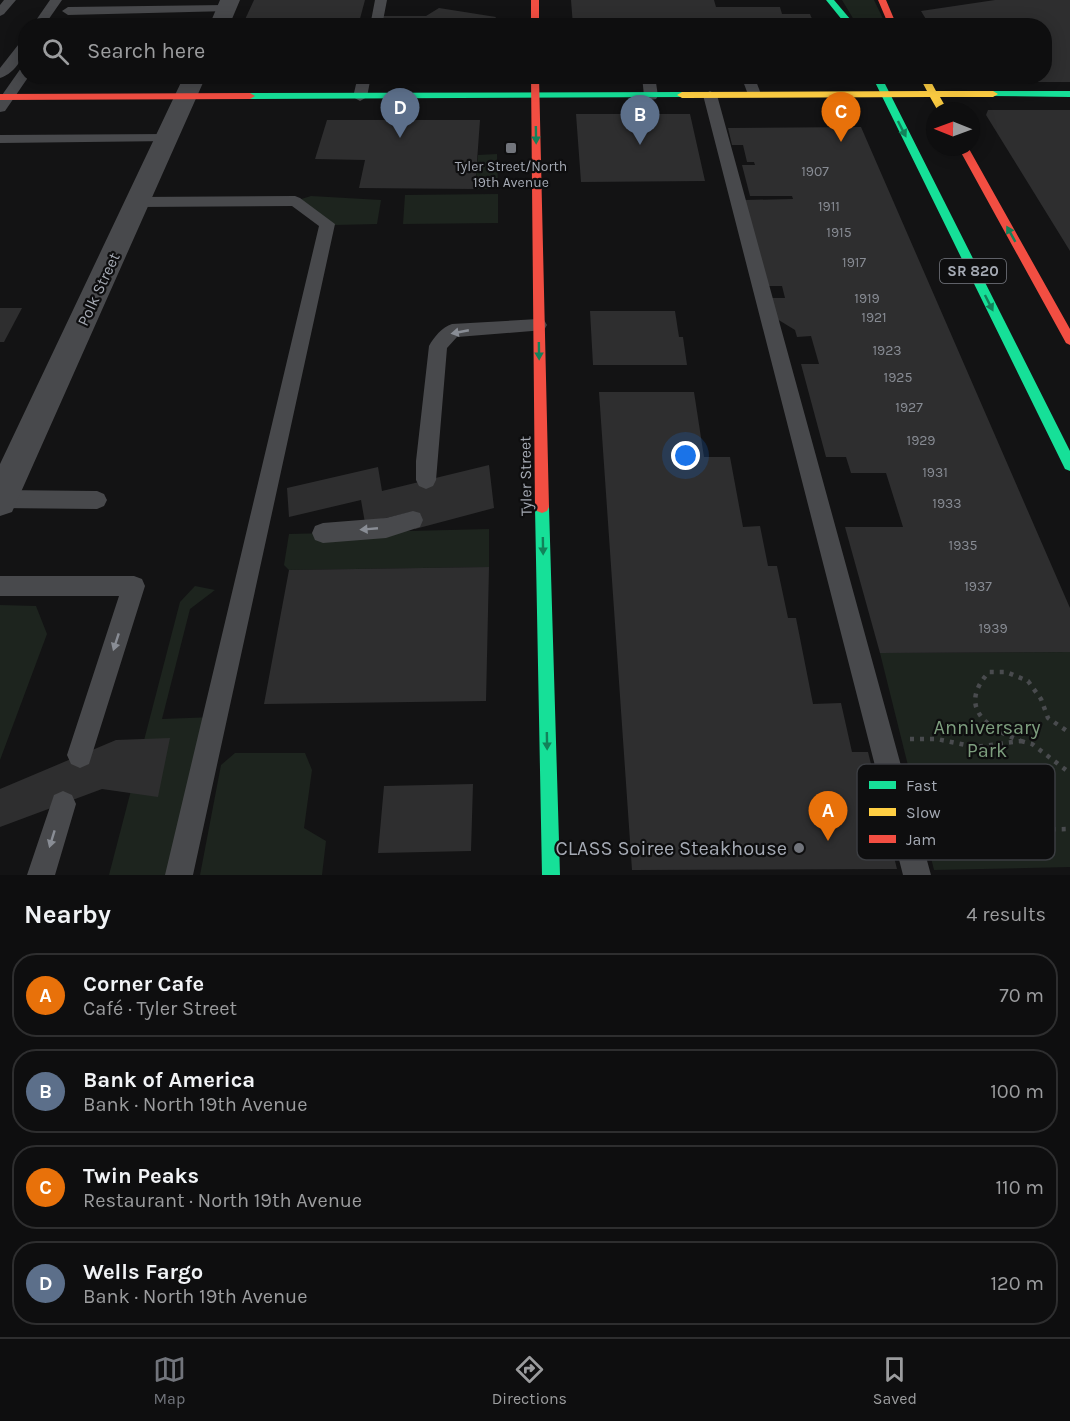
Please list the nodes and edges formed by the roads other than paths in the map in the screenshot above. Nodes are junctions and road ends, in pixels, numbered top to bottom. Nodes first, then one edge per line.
1 (10, 0) edge
2 (56, 0) edge
3 (75, 0) edge
4 (381, 0) edge
5 (535, 0) edge
6 (830, 0) edge
7 (882, 0) edge
8 (106, 11) junction
9 (0, 12) edge
10 (225, 12) edge
11 (44, 18) edge
12 (101, 18) edge
13 (378, 18) edge
14 (535, 18) edge
15 (847, 18) edge
16 (890, 18) edge
17 (18, 54) edge
18 (0, 74) edge
19 (18, 81) edge
20 (363, 84) edge
21 (535, 84) edge
22 (649, 84) edge
23 (750, 84) edge
24 (880, 84) edge
25 (928, 84) edge
26 (191, 87) edge
27 (754, 94) junction
28 (1070, 94) edge
29 (710, 95) junction
30 (885, 95) junction
31 (934, 95) junction
32 (651, 96) junction
33 (360, 97) junction
34 (535, 97) junction
35 (3, 101) edge
36 (938, 102) edge
37 (167, 138) junction
38 (0, 139) edge
39 (968, 156) edge
40 (138, 202) junction
41 (538, 325) junction
42 (1070, 340) edge
43 (1070, 465) edge
44 (426, 480) dead end
45 (0, 500) edge
46 (97, 500) dead end
47 (413, 519) dead end
48 (323, 533) dead end
49 (0, 586) edge
50 (80, 755) dead end
51 (888, 764) edge
52 (63, 804) dead end
53 (913, 860) edge
54 (41, 875) edge
55 (179, 875) edge
56 (550, 875) edge
57 (917, 875) edge

1 - 9 lane
2 - 11 lane
3 - 8 lane
4 - 13 lane
5 - 14 main road
6 - 15 main road
7 - 16 main road
8 - 10 lane
8 - 12 lane
17 - 18 lane
19 - 35 lane
20 - 33 lane
21 - 34 main road, Tyler Street
22 - 32 lane
23 - 27 lane
24 - 30 main road, SR 820
25 - 31 main road
26 - 33 main road
26 - 35 main road
26 - 37 street, Polk Street
27 - 29 main road
27 - 30 main road
28 - 31 main road
29 - 32 main road
29 - 51 lane
30 - 31 main road
30 -> 43 main road, SR 820
31 - 36 main road
32 - 34 main road
33 - 34 main road
34 -> 41 main road, Tyler Street
37 - 38 lane
37 - 40 street, Polk Street
42 -> 39 main road, SR 820
40 - 45 street, Polk Street
40 - 55 lane
41 -> 44 lane
41 -> 56 main road, Tyler Street
45 - 46 lane
47 -> 48 lane
49 -> 50 lane
52 -> 54 lane
53 - 57 lane

